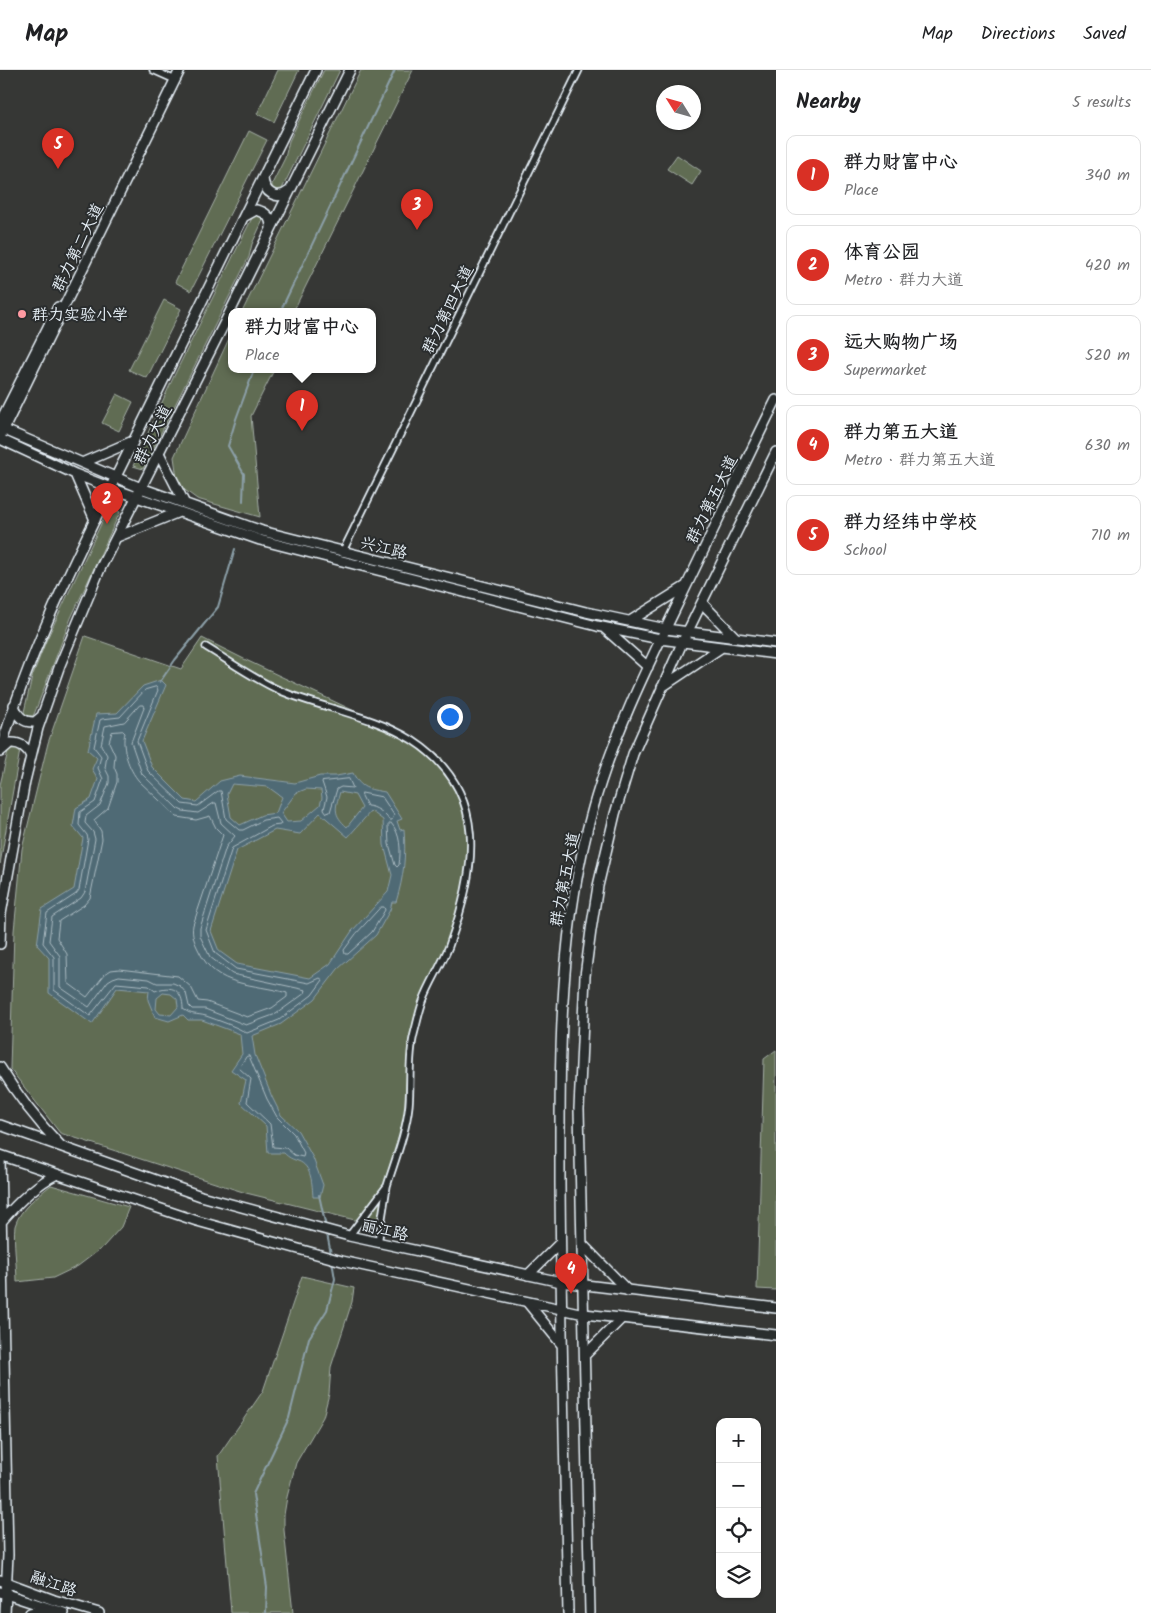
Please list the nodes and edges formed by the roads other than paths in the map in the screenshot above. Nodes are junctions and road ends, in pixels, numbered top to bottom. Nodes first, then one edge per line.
1 (153, 70) edge
2 (179, 70) edge
3 (316, 70) edge
4 (350, 70) edge
5 (579, 70) edge
6 (173, 79) junction
7 (263, 177) junction
8 (291, 189) junction
9 (244, 217) junction
10 (271, 229) junction
11 (231, 308) edge
12 (228, 315) edge
13 (776, 400) edge
14 (1, 431) edge
15 (133, 441) junction
16 (159, 452) junction
17 (776, 452) edge
18 (82, 463) junction
19 (75, 474) junction
20 (116, 477) junction
21 (110, 488) junction
22 (141, 488) junction
23 (136, 497) junction
24 (184, 502) junction
25 (179, 512) junction
26 (95, 520) junction
27 (225, 523) junction
28 (117, 537) junction
29 (341, 556) junction
30 (686, 586) junction
31 (702, 603) junction
32 (630, 621) junction
33 (602, 627) junction
34 (666, 628) junction
35 (688, 632) junction
36 (736, 638) junction
37 (660, 639) junction
38 (682, 643) junction
39 (776, 643) edge
40 (206, 647) dead end
41 (722, 647) junction
42 (776, 654) edge
43 (648, 667) junction
44 (661, 688) junction
45 (14, 705) junction
46 (42, 716) junction
47 (0, 753) edge
48 (31, 758) junction
49 (0, 944) edge
50 (0, 1067) edge
51 (0, 1125) edge
52 (62, 1147) junction
53 (0, 1156) edge
54 (57, 1174) junction
55 (387, 1186) junction
56 (1, 1222) edge
57 (348, 1236) junction
58 (378, 1243) junction
59 (560, 1243) junction
60 (582, 1244) junction
61 (528, 1275) junction
62 (560, 1282) junction
63 (583, 1285) junction
64 (628, 1291) junction
65 (527, 1302) junction
66 (776, 1308) edge
67 (562, 1309) junction
68 (584, 1314) junction
69 (622, 1318) junction
70 (776, 1335) edge
71 (562, 1345) junction
72 (585, 1355) junction
73 (3, 1581) edge
74 (3, 1593) edge
75 (61, 1612) edge
76 (5, 1613) edge
77 (30, 1613) edge
78 (99, 1613) edge
79 (568, 1613) edge
80 (590, 1613) edge

1 - 6 street
2 - 6 main road, 群力第二大道
2 - 14 main road, 群力第二大道
3 - 7 main road, 群力大道
4 - 8 main road, 群力大道
5 - 29 street, 群力第四大道
6 - 14 main road, 群力第二大道
7 - 8 main road
7 - 9 main road, 群力大道
8 - 10 main road, 群力大道
9 - 10 main road
9 - 15 main road, 群力大道
10 - 11 main road, 群力大道
12 - 16 main road, 群力大道
13 - 30 main road, 群力第五大道
14 - 18 main road, 兴江路
14 - 19 main road, 兴江路
15 - 18 main road
15 - 20 main road, 群力大道
16 - 22 main road, 群力大道
16 - 24 main road
17 - 31 main road
18 - 20 main road, 兴江路
19 - 21 main road, 兴江路
19 - 26 main road
20 - 21 main road, 群力大道
20 - 22 main road, 兴江路
21 - 23 main road, 兴江路
21 - 26 main road, 群力大道
22 - 23 main road, 群力大道
22 - 24 main road, 兴江路
23 - 25 main road, 兴江路
23 - 28 main road, 群力大道
24 - 27 main road, 兴江路
25 - 27 main road, 兴江路
25 - 28 main road
26 - 45 main road, 群力大道
27 - 29 main road, 兴江路
28 - 46 main road, 群力大道
29 - 32 main road, 兴江路
29 - 33 main road, 兴江路
30 - 32 main road
30 - 34 main road, 群力第五大道
31 - 35 main road
31 - 36 main road
32 - 34 main road, 兴江路
33 - 37 main road, 兴江路
33 - 43 main road
34 - 35 main road, 兴江路
34 - 37 main road, 群力第五大道
35 - 36 main road, 兴江路
35 - 38 main road
36 - 39 main road, 兴江路
37 - 38 main road, 兴江路
37 - 43 main road, 群力第五大道
38 - 41 main road, 兴江路
38 - 44 main road
40 - 55 street
41 - 42 main road, 兴江路
41 - 44 main road
43 - 59 main road, 群力第五大道
44 - 60 main road
45 - 46 main road
45 - 47 main road, 群力大道
46 - 48 main road, 群力大道
47 - 48 main road
48 - 49 main road, 群力大道
50 - 52 main road
51 - 52 main road, 丽江路
52 - 57 main road, 丽江路
53 - 54 main road
53 - 56 main road
54 - 56 main road
54 - 65 main road
55 - 57 street
55 - 58 street
56 - 73 main road
57 - 58 main road, 丽江路
58 - 61 main road, 丽江路
59 - 61 main road
59 - 62 main road, 群力第五大道
60 - 63 main road
60 - 64 main road
61 - 62 main road, 丽江路
62 - 63 main road, 丽江路
62 - 67 main road, 群力第五大道
63 - 64 main road, 丽江路
63 - 68 main road
64 - 66 main road, 丽江路
65 - 67 main road
65 - 71 main road
67 - 68 main road
67 - 71 main road, 群力第五大道
68 - 69 main road
68 - 72 main road
69 - 70 main road
69 - 72 main road
71 - 79 main road, 群力第五大道
72 - 80 main road
73 - 74 main road
73 - 78 main road, 融江路
74 - 75 main road, 融江路
74 - 76 main road
75 - 77 main road

